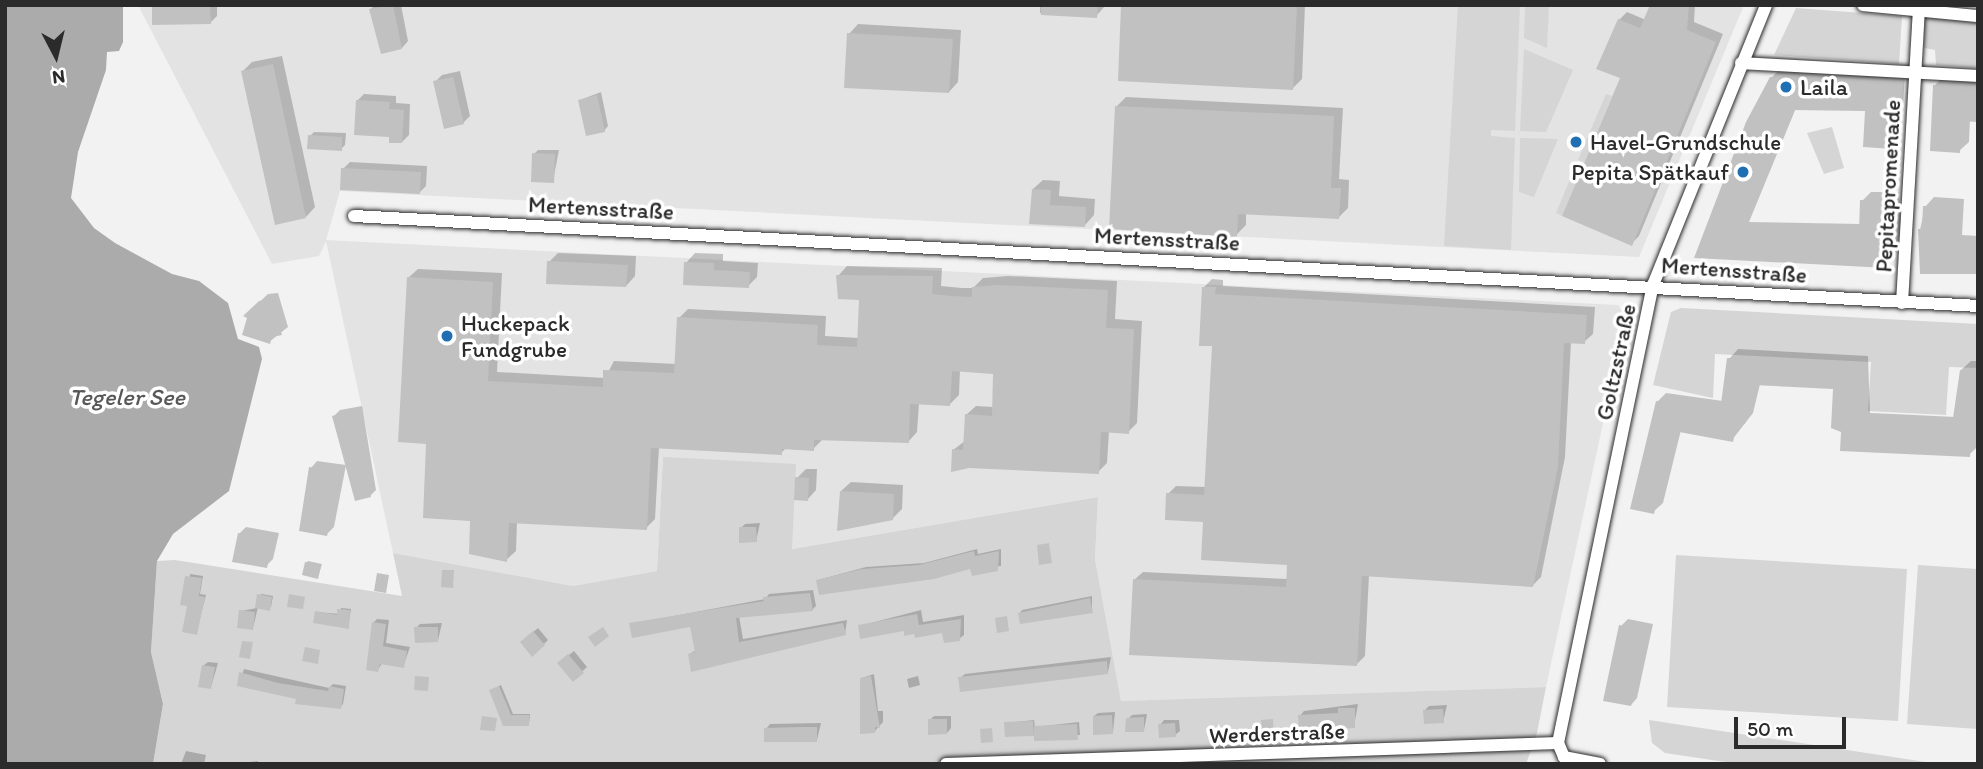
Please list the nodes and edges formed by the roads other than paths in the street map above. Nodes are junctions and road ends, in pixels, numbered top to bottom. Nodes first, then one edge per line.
1 (1766, 5) edge
2 (1864, 5) edge
3 (1919, 8) edge
4 (1978, 16) edge
5 (1741, 63) junction
6 (1916, 73) junction
7 (1978, 76) edge
8 (354, 216) dead end
9 (1653, 285) junction
10 (1902, 303) junction
11 (1978, 306) edge
12 (1558, 743) junction
13 (946, 764) edge
14 (1600, 764) edge

1 - 5 street, Goltzstraße
2 - 3 street
3 - 4 street
3 - 6 street, Pepitapromenade
5 - 6 street, Pepitapromenade
5 - 9 street, Goltzstraße
6 - 7 street, Pepitapromenade
6 - 10 street, Pepitapromenade
8 - 9 street, Mertensstraße
9 - 10 street, Mertensstraße
9 - 12 street, Goltzstraße
10 - 11 street, Mertensstraße
12 - 13 street, Werderstraße
12 - 14 street

